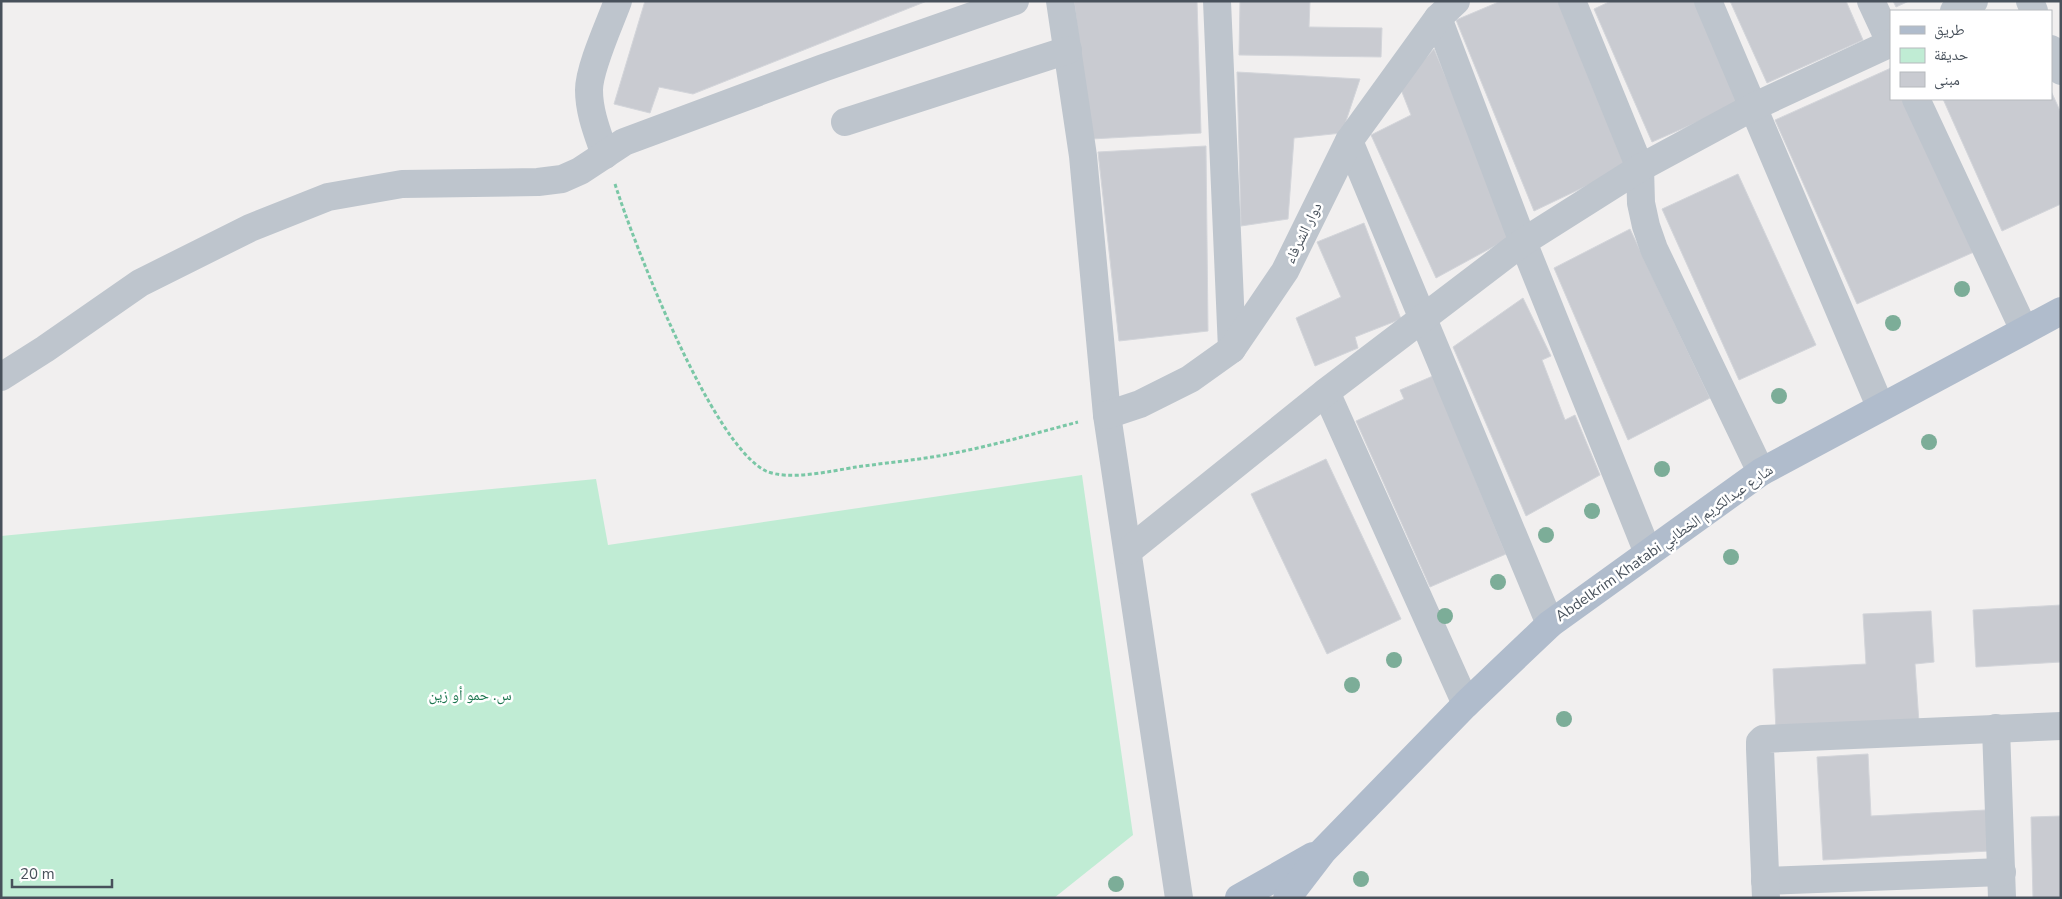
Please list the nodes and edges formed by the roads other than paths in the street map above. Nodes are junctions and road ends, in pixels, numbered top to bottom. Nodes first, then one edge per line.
1 (618, 1) edge
2 (1015, 1) edge
3 (1060, 1) edge
4 (1217, 1) edge
5 (1572, 1) edge
6 (1708, 1) edge
7 (1871, 1) edge
8 (1974, 1) edge
9 (1447, 10) edge
10 (1956, 10) edge
11 (1890, 41) edge
12 (1890, 43) edge
13 (1068, 50) junction
14 (2052, 51) edge
15 (2061, 71) edge
16 (1916, 100) edge
17 (1753, 107) junction
18 (845, 122) dead end
19 (1349, 141) junction
20 (606, 154) junction
21 (1640, 168) junction
22 (1523, 242) junction
23 (2061, 311) edge
24 (1422, 318) junction
25 (2024, 330) junction
26 (1232, 349) junction
27 (1, 377) edge
28 (1326, 392) junction
29 (1880, 406) junction
30 (1107, 415) junction
31 (1761, 472) junction
32 (1128, 551) junction
33 (1648, 552) junction
34 (1550, 624) junction
35 (1466, 704) junction
36 (2061, 726) edge
37 (1996, 728) junction
38 (1323, 851) junction
39 (2002, 885) edge
40 (1766, 890) edge
41 (1179, 898) edge
42 (1239, 898) edge
43 (1287, 898) edge

1 - 20 street
2 - 20 street
3 - 13 street
4 - 26 street
5 - 21 street
6 - 17 street
7 - 11 street
8 - 10 street
9 - 19 street, دوار الشرفاء
9 - 22 street
12 - 17 street
13 - 18 street
13 - 30 street
14 - 15 street
16 - 25 street
17 - 21 street
17 - 29 street
19 - 24 street
19 - 26 street, دوار الشرفاء
20 - 27 street
21 - 22 street
21 - 31 street
22 - 24 street
22 - 33 street
23 - 25 main road, Abdelkrim Khatabi شارع عبدالكريم الخطابي
24 - 28 street
24 - 34 street
25 - 29 main road, Abdelkrim Khatabi شارع عبدالكريم الخطابي
26 - 30 street, دوار الشرفاء
28 - 32 street
28 - 35 street
29 - 31 main road, Abdelkrim Khatabi شارع عبدالكريم الخطابي
30 - 32 street
31 - 33 main road, Abdelkrim Khatabi شارع عبدالكريم الخطابي
32 - 41 street
33 - 34 main road, Abdelkrim Khatabi شارع عبدالكريم الخطابي
34 - 35 main road, Abdelkrim Khatabi شارع عبدالكريم الخطابي
35 - 38 main road, Abdelkrim Khatabi شارع عبدالكريم الخطابي
36 - 37 street
37 - 39 street
37 - 40 street
38 - 42 main road, Abdelkrim Khatabi شارع عبدالكريم الخطابي
38 - 43 main road, Abdelkrim Khatabi شارع عبدالكريم الخطابي
39 - 40 street

